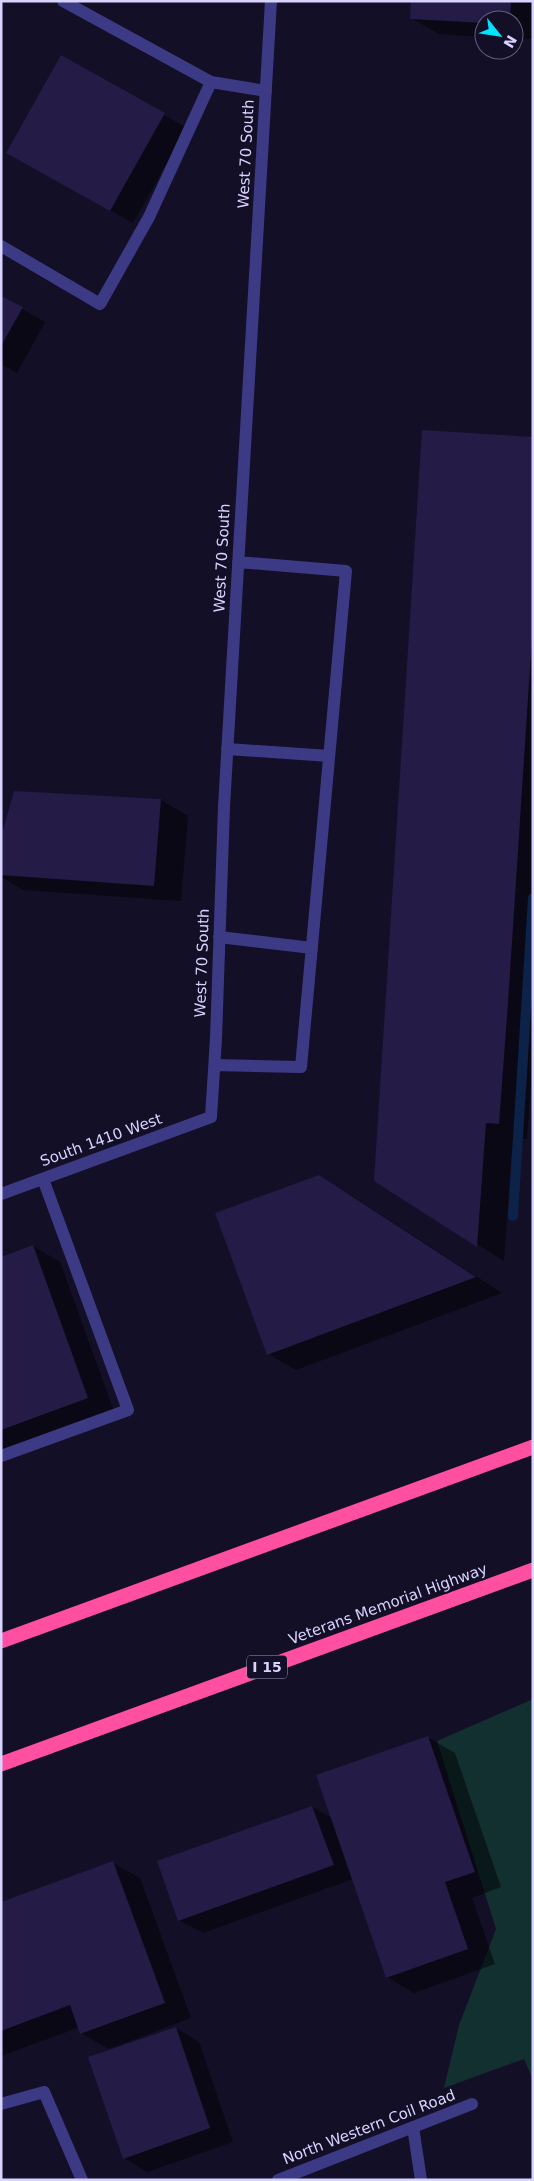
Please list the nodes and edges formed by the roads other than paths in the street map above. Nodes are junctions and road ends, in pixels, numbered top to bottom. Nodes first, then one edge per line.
1 (63, 1) edge
2 (271, 1) edge
3 (211, 82) junction
4 (266, 91) junction
5 (1, 246) edge
6 (238, 562) junction
7 (227, 749) junction
8 (329, 756) junction
9 (219, 937) junction
10 (312, 948) junction
11 (215, 1065) junction
12 (211, 1117) joint
13 (43, 1179) junction
14 (1, 1194) edge
15 (533, 1447) edge
16 (1, 1456) edge
17 (533, 1570) edge
18 (1, 1640) edge
19 (1, 1764) edge
20 (1, 2104) edge
21 (472, 2104) dead end
22 (413, 2127) junction
23 (82, 2180) edge
24 (278, 2180) edge
25 (421, 2180) edge

1 - 3 street
2 - 4 street, West 70 South
3 - 4 street
3 - 5 street
4 - 6 street, West 70 South
6 - 7 street, West 70 South
6 - 8 street
7 - 8 street
7 - 9 street, West 70 South
8 - 10 street
9 - 10 street
9 - 11 street, West 70 South
10 - 11 street
11 - 12 street, West 70 South
12 - 13 street, South 1410 West
13 - 14 street, South 1410 West
13 - 16 street
15 - 18 highway
17 - 19 highway, Veterans Memorial Highway / I 15
20 - 23 street
21 - 22 street, North Western Coil Road
22 - 24 street, North Western Coil Road
22 - 25 street

